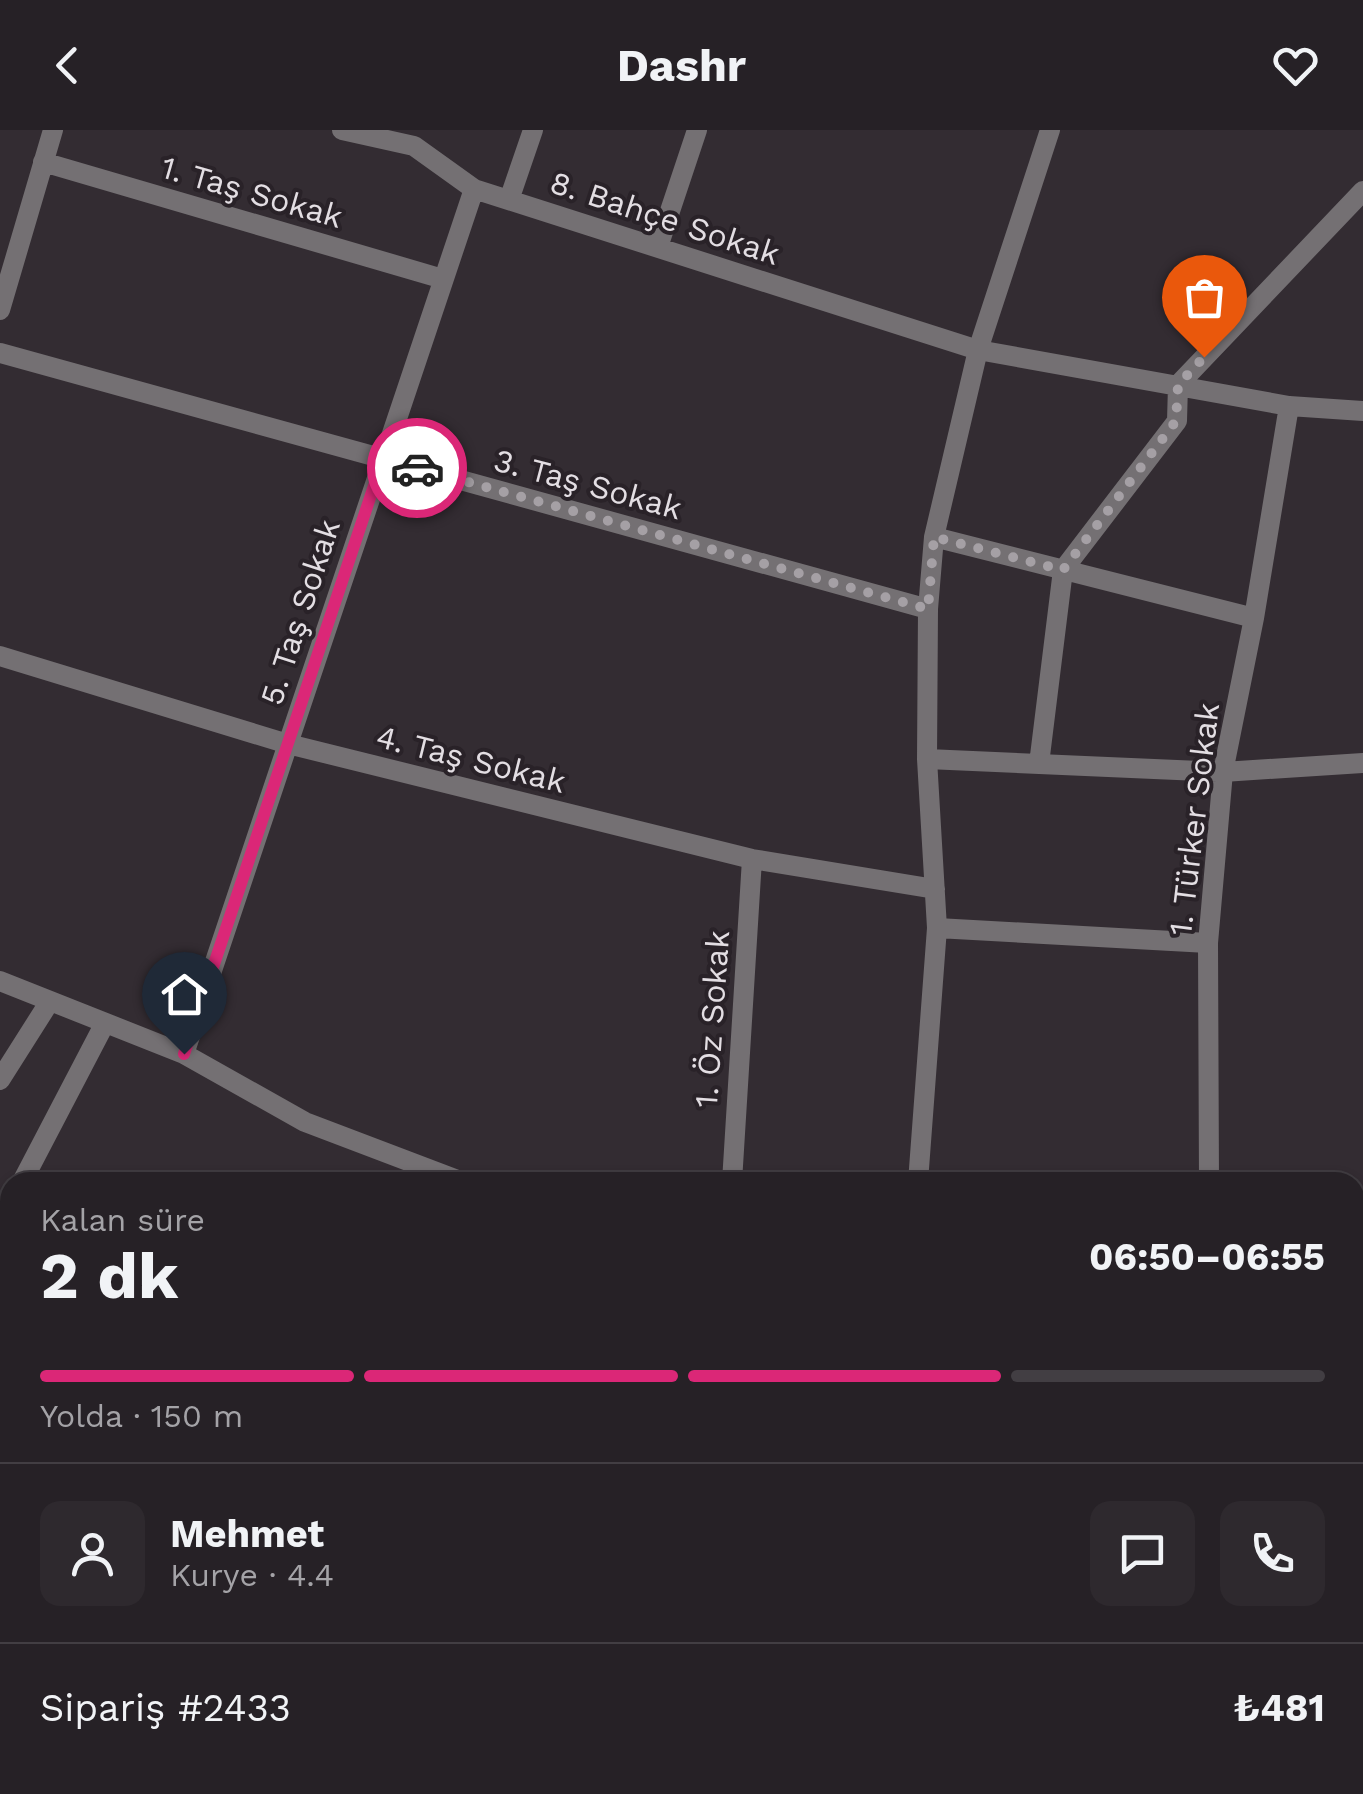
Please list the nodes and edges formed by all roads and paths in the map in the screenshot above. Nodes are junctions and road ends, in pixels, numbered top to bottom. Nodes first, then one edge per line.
1 (52, 130) edge
2 (342, 130) edge
3 (533, 130) edge
4 (698, 130) edge
5 (1050, 130) edge
6 (43, 162) junction
7 (474, 189) junction
8 (1363, 191) edge
9 (509, 200) junction
10 (658, 247) junction
11 (443, 279) junction
12 (0, 310) edge
13 (978, 350) junction
14 (0, 353) edge
15 (1178, 385) junction
16 (1289, 406) junction
17 (1363, 410) edge
18 (383, 459) junction
19 (934, 537) junction
20 (1063, 570) junction
21 (928, 609) junction
22 (1254, 618) junction
23 (0, 656) edge
24 (288, 744) junction
25 (927, 759) junction
26 (1363, 763) edge
27 (1039, 764) junction
28 (1223, 772) junction
29 (752, 859) junction
30 (935, 890) junction
31 (937, 928) junction
32 (1208, 943) junction
33 (0, 982) edge
34 (50, 1001) junction
35 (104, 1022) junction
36 (184, 1054) junction
37 (0, 1080) edge
38 (27, 1172) edge
39 (437, 1172) edge
40 (733, 1172) edge
41 (919, 1172) edge
42 (1209, 1172) edge

1 - 6 street
2 - 7 street, 8. Bahçe Sokak
3 - 9 street
4 - 10 street
5 - 13 street
6 - 11 street, 1. Taş Sokak
6 - 12 street
7 - 9 street, 8. Bahçe Sokak
7 - 11 street, 5. Taş Sokak
8 - 15 street
9 - 10 street, 8. Bahçe Sokak
10 - 13 street, 8. Bahçe Sokak
11 - 18 street, 5. Taş Sokak
13 - 15 street, 8. Bahçe Sokak
13 - 19 street
14 - 18 street, 3. Taş Sokak
15 - 16 street, 8. Bahçe Sokak
15 - 20 street
16 - 17 street, 8. Bahçe Sokak
16 - 22 street, 1. Türker Sokak
18 - 21 street, 3. Taş Sokak
18 - 24 street, 5. Taş Sokak
19 - 20 street
19 - 21 street
20 - 22 street
20 - 27 street
21 - 25 street
22 - 28 street, 1. Türker Sokak
23 - 24 street, 4. Taş Sokak
24 - 29 street, 4. Taş Sokak
24 - 36 street, 5. Taş Sokak
25 - 27 street
25 - 30 street
26 - 28 street
27 - 28 street
28 - 32 street, 1. Türker Sokak
29 - 30 street, 4. Taş Sokak
29 - 40 street, 1. Öz Sokak
30 - 31 street
31 - 32 street
31 - 41 street
32 - 42 street, 1. Türker Sokak
33 - 34 street
34 - 35 street
34 - 37 street
35 - 36 street
35 - 38 street
36 - 39 street

